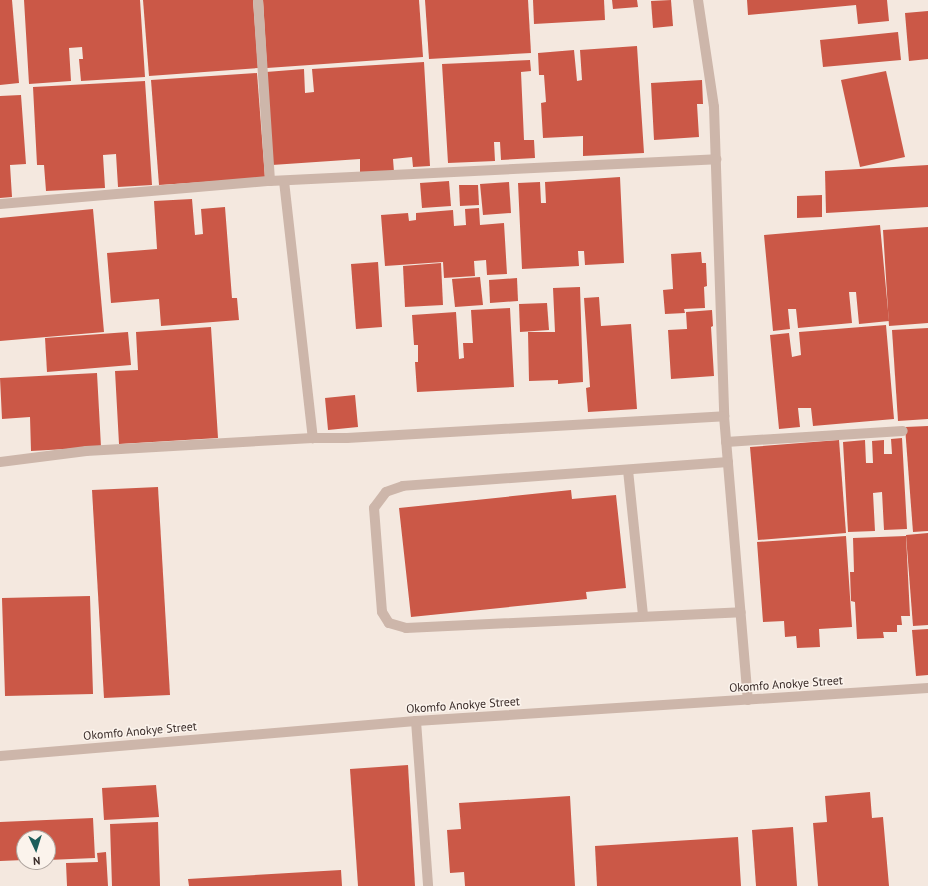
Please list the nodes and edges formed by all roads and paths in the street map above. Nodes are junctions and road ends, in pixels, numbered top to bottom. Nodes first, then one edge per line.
1 (258, 0) edge
2 (698, 0) edge
3 (716, 159) junction
4 (270, 181) junction
5 (284, 182) junction
6 (0, 204) edge
7 (724, 416) junction
8 (903, 431) dead end
9 (313, 438) junction
10 (726, 442) junction
11 (0, 462) edge
12 (728, 462) junction
13 (628, 470) junction
14 (741, 612) junction
15 (643, 616) junction
16 (928, 688) edge
17 (748, 700) junction
18 (416, 721) junction
19 (0, 756) edge
20 (428, 886) edge

1 - 4 street
2 - 3 street
3 - 5 street
3 - 7 street
4 - 5 street
4 - 6 street
5 - 9 street
7 - 9 street
7 - 10 street
8 - 10 street
9 - 11 street
10 - 12 street
12 - 13 street
12 - 14 street
13 - 15 street
13 - 15 street
14 - 15 street
14 - 17 street
16 - 17 street, Okomfo Anokye Street
17 - 18 street, Okomfo Anokye Street
18 - 19 street, Okomfo Anokye Street
18 - 20 street

